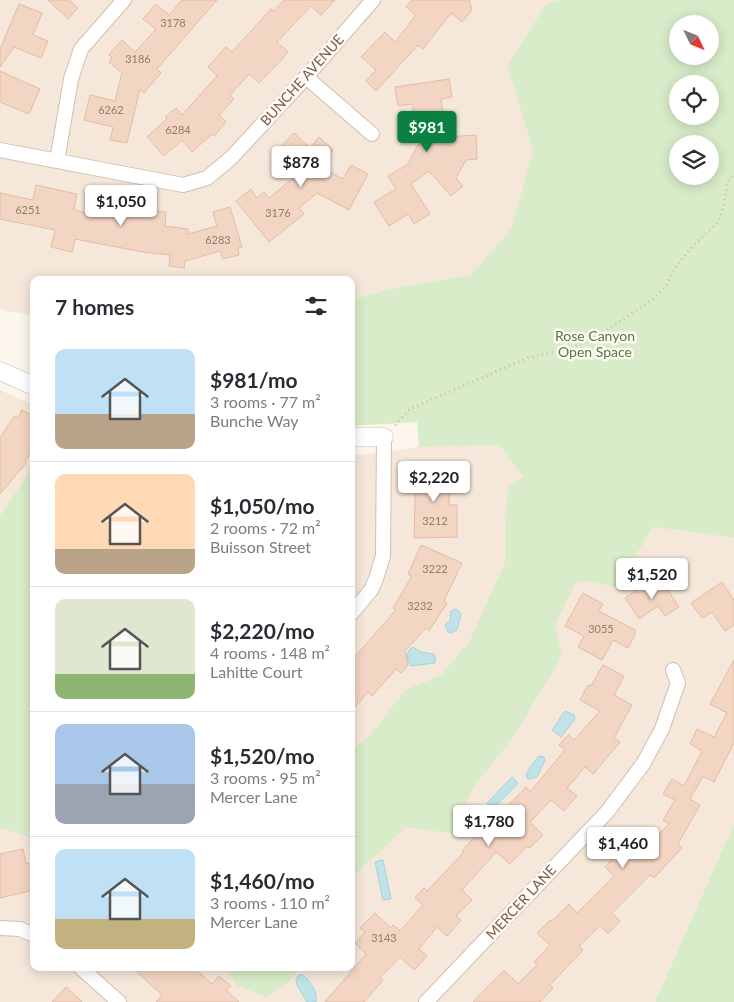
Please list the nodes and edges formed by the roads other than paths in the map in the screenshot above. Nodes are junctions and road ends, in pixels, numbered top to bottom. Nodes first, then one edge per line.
1 (124, 0) edge
2 (373, 0) edge
3 (306, 77) junction
4 (372, 134) dead end
5 (0, 150) edge
6 (57, 161) junction
7 (0, 371) edge
8 (30, 384) edge
9 (355, 437) edge
10 (384, 437) joint
11 (355, 609) edge
12 (673, 670) dead end
13 (0, 928) edge
14 (30, 933) edge
15 (84, 971) edge
16 (119, 1002) edge
17 (426, 1002) edge

1 - 6 street
2 - 3 street, BUNCHE AVENUE
3 - 4 street
3 - 6 street, BUNCHE AVENUE
5 - 6 street
7 - 8 street
9 - 10 street
10 - 11 street
12 - 17 street, MERCER LANE
13 - 14 street
15 - 16 street

